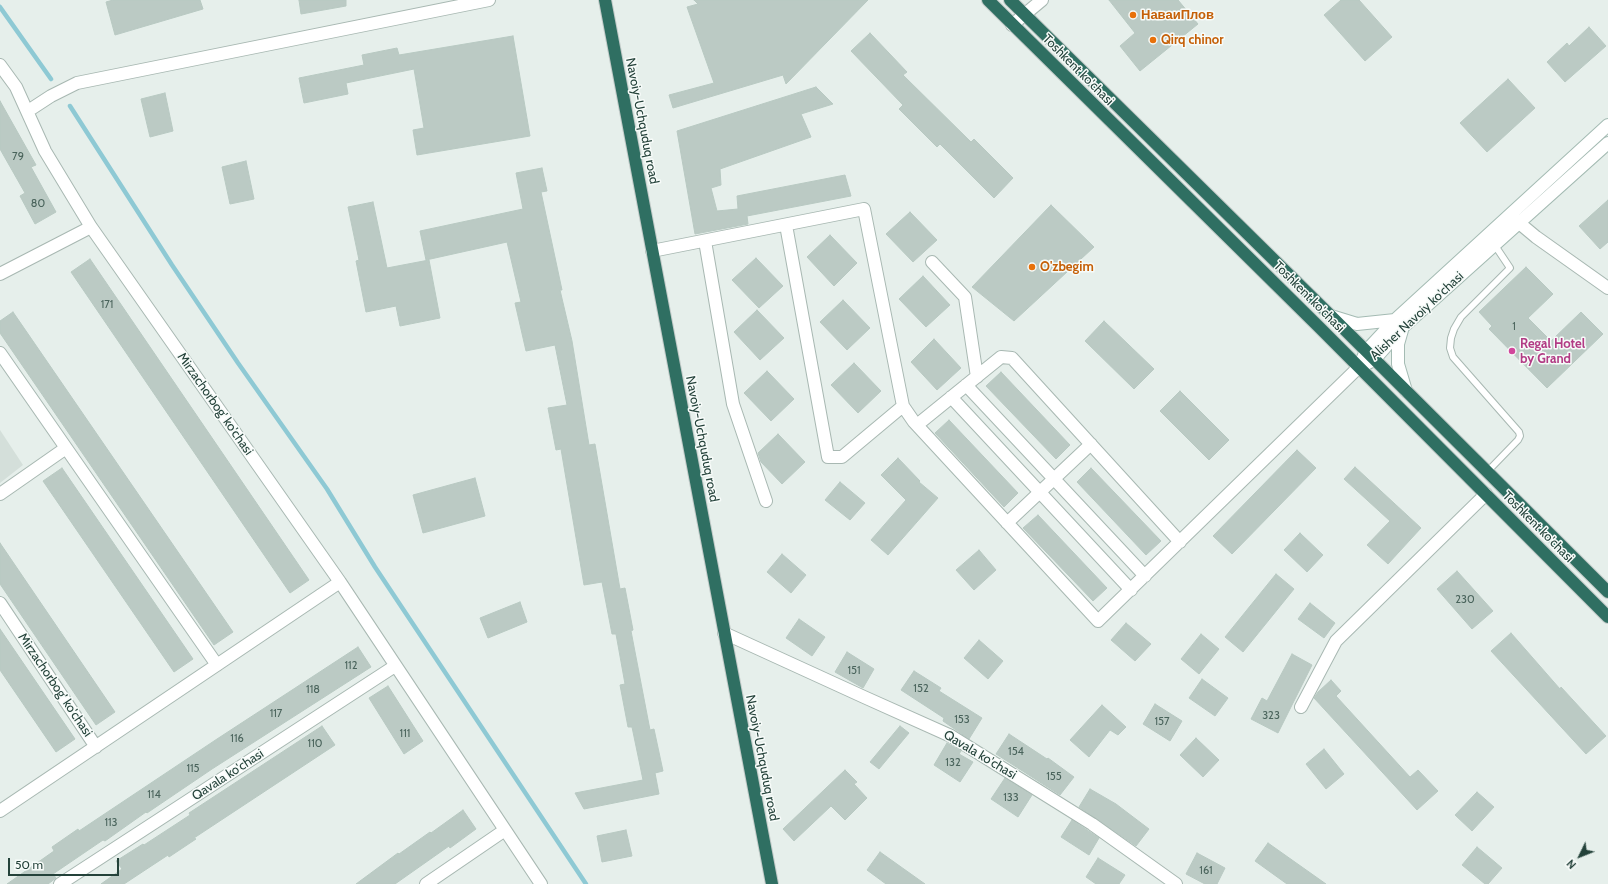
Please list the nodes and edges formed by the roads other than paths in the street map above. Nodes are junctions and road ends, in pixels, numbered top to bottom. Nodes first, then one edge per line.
1 (488, 0) edge
2 (605, 0) edge
3 (988, 0) edge
4 (1010, 0) edge
5 (1042, 0) edge
6 (1024, 14) junction
7 (1012, 25) junction
8 (0, 65) edge
9 (28, 111) junction
10 (1608, 125) edge
11 (1608, 143) edge
12 (1514, 219) junction
13 (786, 225) junction
14 (91, 227) junction
15 (705, 241) junction
16 (1494, 244) junction
17 (652, 251) junction
18 (932, 262) dead end
19 (0, 274) edge
20 (1608, 288) edge
21 (1331, 316) junction
22 (1399, 324) junction
23 (0, 353) edge
24 (1370, 355) junction
25 (1359, 367) junction
26 (977, 377) junction
27 (966, 385) junction
28 (1406, 391) junction
29 (951, 397) junction
30 (903, 406) junction
31 (916, 425) junction
32 (1091, 444) junction
33 (66, 448) junction
34 (1487, 472) junction
35 (1054, 479) junction
36 (1040, 492) junction
37 (0, 494) edge
38 (1486, 494) junction
39 (766, 501) dead end
40 (1007, 523) junction
41 (1180, 542) junction
42 (1145, 576) junction
43 (340, 582) junction
44 (1131, 590) junction
45 (1608, 592) edge
46 (0, 603) edge
47 (1608, 617) edge
48 (724, 633) junction
49 (217, 665) junction
50 (396, 666) junction
51 (1300, 707) dead end
52 (96, 746) junction
53 (0, 811) edge
54 (505, 830) junction
55 (60, 884) edge
56 (426, 884) edge
57 (541, 884) edge
58 (772, 884) edge
59 (1176, 884) edge

1 - 9 street
2 - 17 highway, Navoiy-Uchquduq road
3 - 7 highway, Toshkent ko'chasi
4 - 6 highway, Toshkent ko'chasi
5 - 6 street
6 - 7 street
6 - 21 highway, Toshkent ko'chasi
7 - 25 highway, Toshkent ko'chasi
8 - 9 street, Mirzachorbog' ko'chasi
9 - 14 street, Mirzachorbog' ko'chasi
10 - 12 street, Alisher Navoiy ko'chasi
11 - 12 street, Alisher Navoiy ko'chasi
12 - 16 street, Alisher Navoiy ko'chasi
12 - 20 street
12 - 22 street, Alisher Navoiy ko'chasi
13 - 15 street
13 - 30 street
13 - 30 street
14 - 19 street
14 - 43 street, Mirzachorbog' ko'chasi
15 - 17 street
15 - 39 street
16 - 22 street, Alisher Navoiy ko'chasi
16 - 34 lane
17 - 48 highway, Navoiy-Uchquduq road
18 - 26 street
21 - 22 street
21 - 24 highway, Toshkent ko'chasi
22 - 24 street, Alisher Navoiy ko'chasi
22 - 28 street
23 - 33 street
24 - 25 street, Alisher Navoiy ko'chasi
24 - 28 highway, Toshkent ko'chasi
25 - 38 highway, Toshkent ko'chasi
25 - 41 street, Alisher Navoiy ko'chasi
26 - 27 street
26 - 32 street
27 - 29 street
27 - 35 street
28 - 34 highway, Toshkent ko'chasi
29 - 31 street
29 - 36 street
30 - 31 street
31 - 40 street
32 - 35 street
32 - 41 street
33 - 37 street
33 - 49 street
34 - 45 highway, Toshkent ko'chasi
35 - 36 street
35 - 42 street
36 - 40 street
36 - 44 street
38 - 47 highway, Toshkent ko'chasi
38 - 51 street
40 - 44 street, Alisher Navoiy ko'chasi
41 - 42 street, Alisher Navoiy ko'chasi
42 - 44 street, Alisher Navoiy ko'chasi
43 - 49 street
43 - 50 street, Mirzachorbog' ko'chasi
46 - 52 street, Mirzachorbog' ko'chasi
48 - 58 highway, Navoiy-Uchquduq road
48 - 59 street, Qavala ko'chasi
49 - 52 street
50 - 54 street, Mirzachorbog' ko'chasi
50 - 55 street, Qavala ko'chasi
52 - 53 street
54 - 56 street
54 - 57 street, Mirzachorbog' ko'chasi

